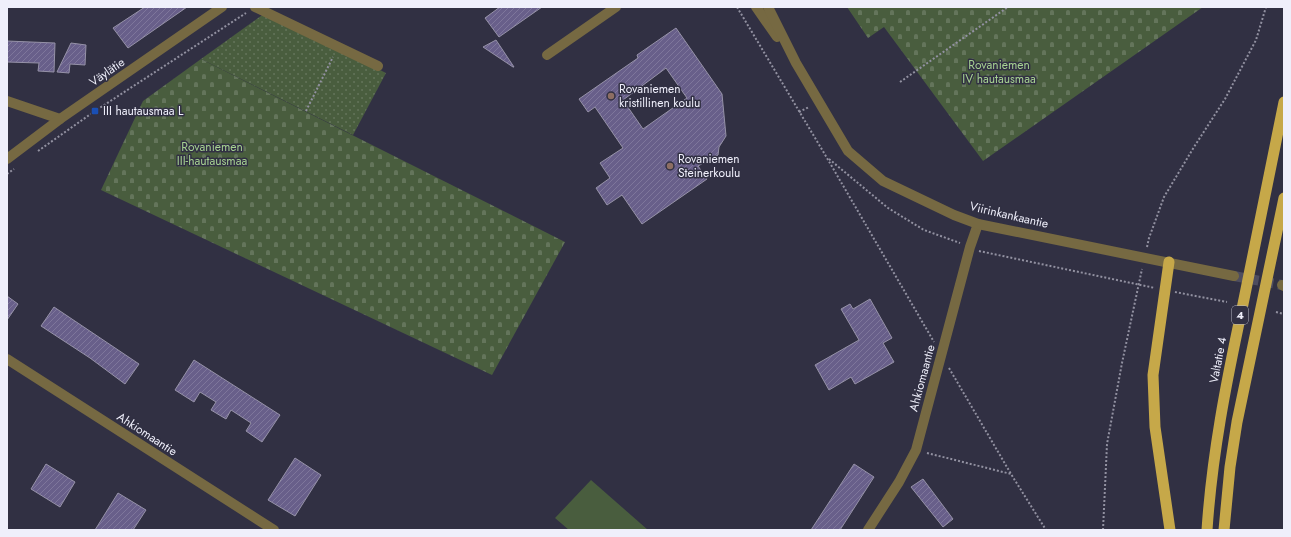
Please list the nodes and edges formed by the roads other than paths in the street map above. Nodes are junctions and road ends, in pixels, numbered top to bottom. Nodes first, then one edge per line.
1 (222, 7) edge
2 (255, 7) edge
3 (616, 7) edge
4 (756, 7) edge
5 (768, 7) edge
6 (547, 55) dead end
7 (796, 63) junction
8 (378, 66) dead end
9 (7, 101) edge
10 (1284, 102) edge
11 (60, 119) junction
12 (7, 159) edge
13 (1284, 198) edge
14 (978, 224) junction
15 (1169, 262) junction
16 (1234, 276) tunnel mouth
17 (7, 359) edge
18 (274, 530) edge
19 (868, 530) edge
20 (1170, 530) edge
21 (1207, 530) edge
22 (1224, 530) edge

1 - 11 street, Väylätie
2 - 8 street
3 - 6 street
4 - 7 street, Viirinkankaantie
5 - 7 street, Viirinkankaantie
7 - 14 street, Viirinkankaantie
9 - 11 street
10 - 21 highway, Valtatie 4 / 4
11 - 12 street, Väylätie
13 - 22 highway, 4
14 - 15 street, Viirinkankaantie
14 - 19 street, Ahkiomaantie
15 - 16 street, Viirinkankaantie
15 - 20 highway
17 - 18 street, Ahkiomaantie

